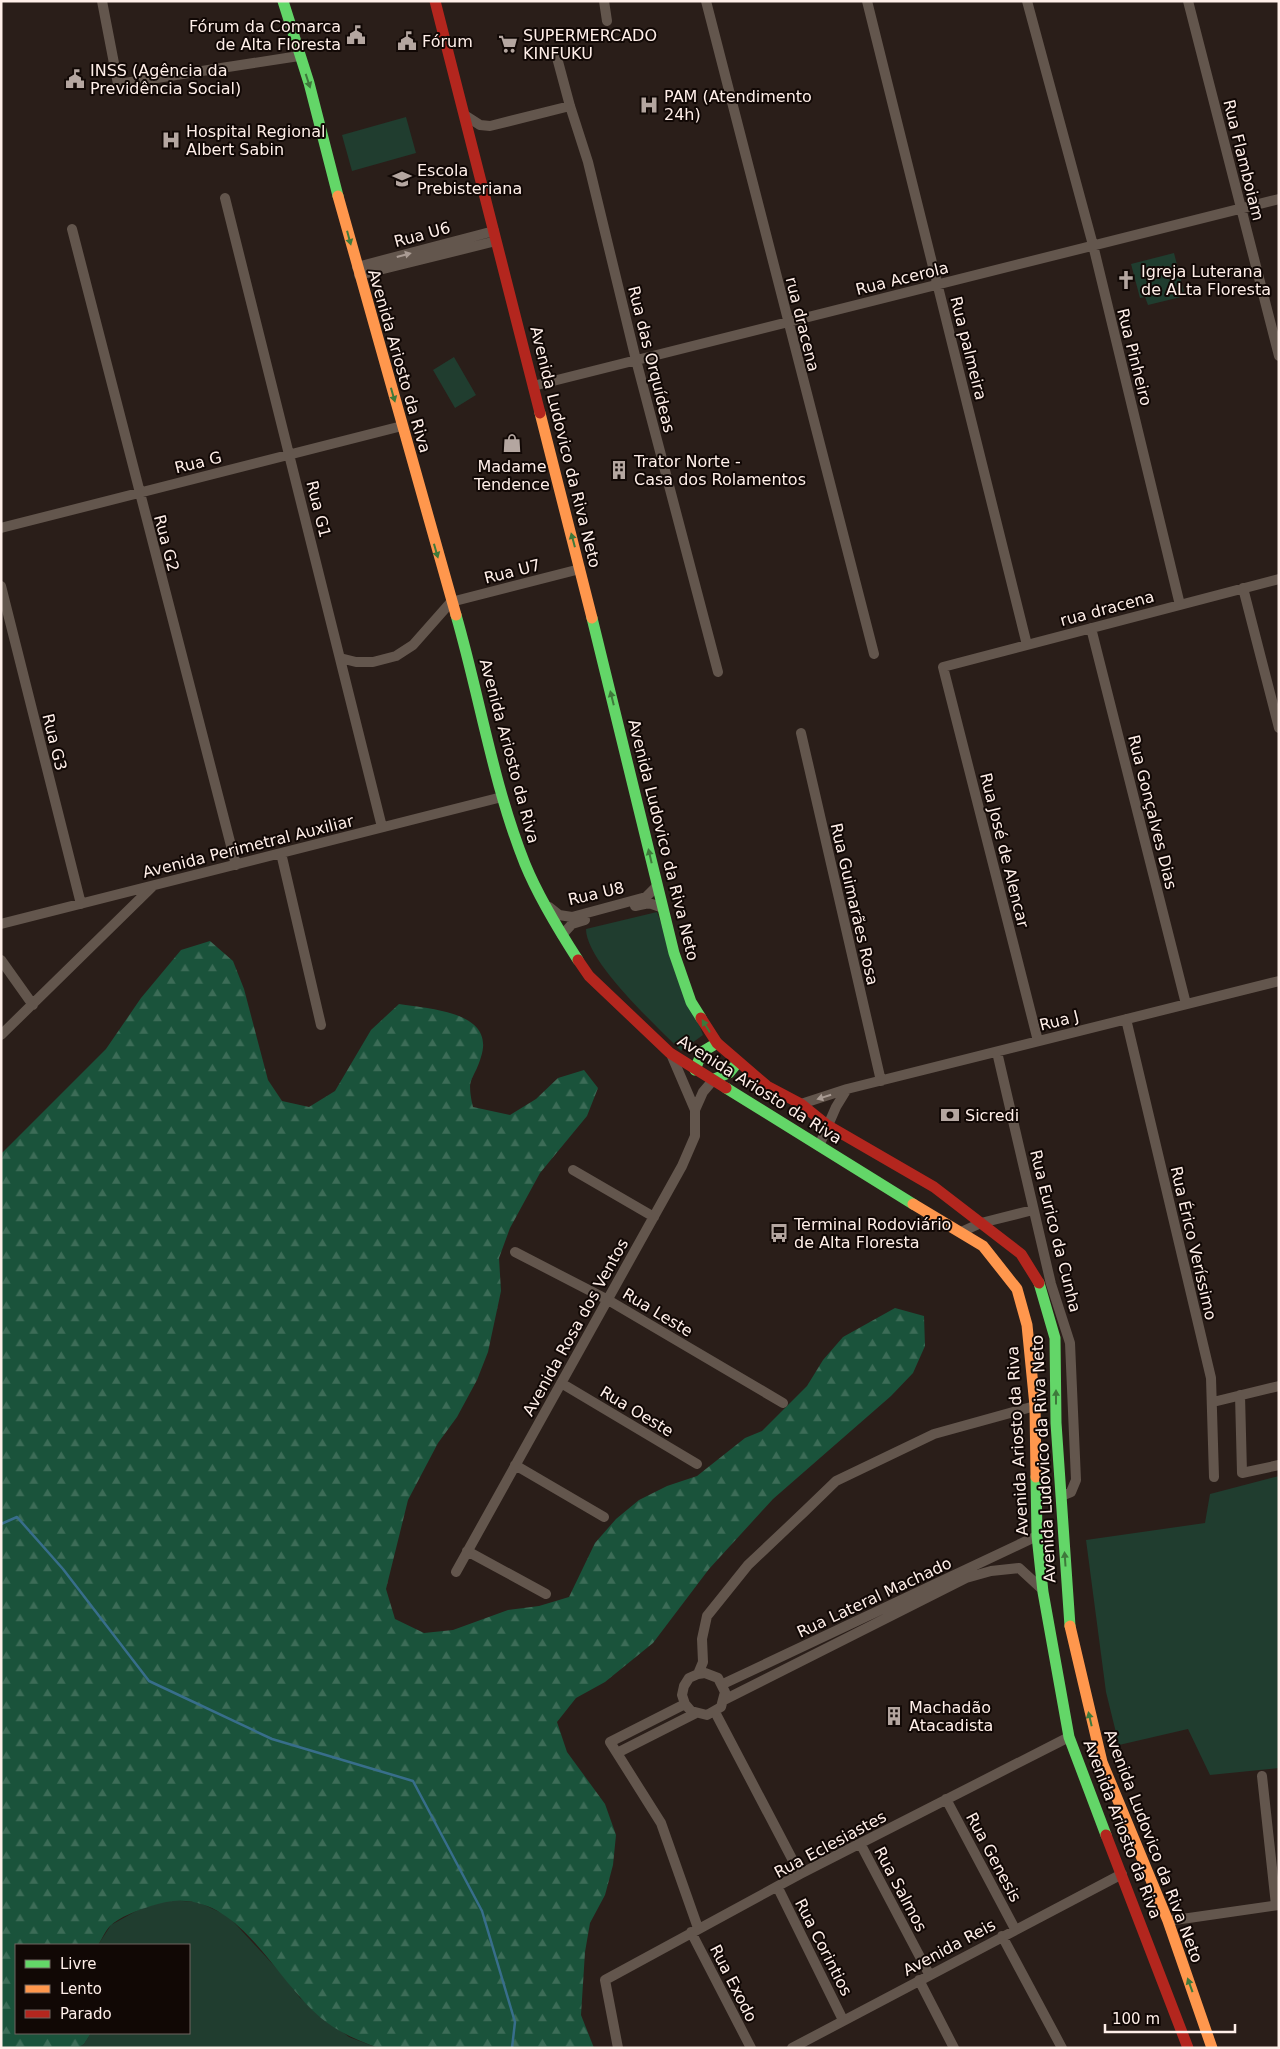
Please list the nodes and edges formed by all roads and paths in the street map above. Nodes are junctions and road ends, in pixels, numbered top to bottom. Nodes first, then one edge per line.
1 (102, 1) edge
2 (283, 1) edge
3 (435, 1) edge
4 (604, 1) edge
5 (706, 1) edge
6 (867, 1) edge
7 (1027, 1) edge
8 (1188, 1) edge
9 (607, 21) dead end
10 (556, 54) dead end
11 (299, 56) junction
12 (570, 106) junction
13 (466, 116) junction
14 (225, 198) dead end
15 (1279, 199) edge
16 (1242, 208) junction
17 (72, 228) dead end
18 (495, 236) junction
19 (1093, 246) junction
20 (358, 271) junction
21 (938, 284) junction
22 (787, 322) junction
23 (1279, 356) edge
24 (636, 360) junction
25 (533, 386) junction
26 (402, 426) junction
27 (290, 454) junction
28 (138, 493) junction
29 (1, 528) edge
30 (580, 569) junction
31 (1279, 579) edge
32 (1, 586) edge
33 (1243, 588) junction
34 (450, 602) junction
35 (1180, 605) junction
36 (1092, 628) junction
37 (1027, 645) junction
38 (874, 654) dead end
39 (340, 658) junction
40 (943, 667) joint
41 (718, 672) dead end
42 (1279, 728) edge
43 (801, 734) dead end
44 (502, 797) junction
45 (382, 827) junction
46 (281, 853) junction
47 (236, 865) junction
48 (154, 885) junction
49 (657, 886) junction
50 (543, 901) junction
51 (81, 904) junction
52 (663, 908) junction
53 (609, 910) junction
54 (572, 920) junction
55 (1, 924) edge
56 (562, 935) junction
57 (1, 960) edge
58 (1277, 981) edge
59 (1279, 992) edge
60 (1186, 1004) junction
61 (33, 1005) junction
62 (1126, 1019) junction
63 (321, 1025) dead end
64 (1, 1035) edge
65 (1038, 1041) junction
66 (717, 1043) junction
67 (997, 1052) junction
68 (670, 1053) junction
69 (738, 1062) junction
70 (695, 1070) junction
71 (714, 1079) junction
72 (880, 1081) junction
73 (847, 1089) junction
74 (703, 1092) junction
75 (801, 1104) junction
76 (695, 1110) junction
77 (827, 1125) junction
78 (819, 1146) junction
79 (573, 1170) dead end
80 (1033, 1210) junction
81 (654, 1217) junction
82 (981, 1223) junction
83 (961, 1232) junction
84 (515, 1252) dead end
85 (1045, 1284) junction
86 (608, 1300) junction
87 (561, 1383) junction
88 (1279, 1386) edge
89 (1240, 1395) junction
90 (1213, 1402) junction
91 (783, 1403) dead end
92 (1034, 1406) junction
93 (1074, 1420) junction
94 (1056, 1423) junction
95 (697, 1464) dead end
96 (515, 1465) junction
97 (1279, 1465) edge
98 (1214, 1477) dead end
99 (1061, 1496) junction
100 (1036, 1497) junction
101 (604, 1517) dead end
102 (1037, 1536) junction
103 (467, 1551) junction
104 (456, 1572) dead end
105 (1043, 1590) junction
106 (546, 1594) dead end
107 (698, 1674) junction
108 (723, 1684) junction
109 (724, 1700) junction
110 (685, 1704) junction
111 (715, 1712) junction
112 (696, 1713) junction
113 (1069, 1737) junction
114 (617, 1753) junction
115 (1262, 1776) dead end
116 (946, 1800) junction
117 (861, 1845) junction
118 (800, 1874) junction
119 (1122, 1874) junction
120 (778, 1888) junction
121 (1277, 1905) edge
122 (1168, 1921) junction
123 (1015, 1929) junction
124 (694, 1930) junction
125 (1002, 1936) junction
126 (929, 1974) junction
127 (919, 1980) junction
128 (843, 2020) junction
129 (1211, 2045) edge
130 (618, 2048) edge
131 (751, 2048) edge
132 (792, 2048) edge
133 (954, 2048) edge
134 (1062, 2048) edge
135 (1188, 2048) edge
136 (1193, 2048) edge

1 - 11 street
2 - 11 street, Avenida Ariosto da Riva
3 - 13 street, Avenida Ludovico da Riva Neto
4 - 9 street
5 - 22 street, rua dracena
6 - 21 street, Rua palmeira
7 - 19 street, Rua Pinheiro
8 - 16 street, Rua Flamboiam
10 - 12 street, Rua das Orquídeas
11 -> 20 street, Avenida Ariosto da Riva
12 - 13 street
12 - 24 street, Rua das Orquídeas
13 - 18 street, Avenida Ludovico da Riva Neto
14 - 27 street, Rua G1
15 - 16 street, Rua Acerola
16 - 19 street, Rua Acerola
16 - 23 street, Rua Flamboiam
17 - 28 street, Rua G2
18 - 20 street, Rua U6
18 - 25 street, Avenida Ludovico da Riva Neto
19 - 21 street, Rua Acerola
19 - 35 street, Rua Pinheiro
20 -> 26 street, Avenida Ariosto da Riva
21 - 22 street, Rua Acerola
21 - 37 street, Rua palmeira
22 - 24 street, Rua Acerola
22 - 38 street, rua dracena
24 - 25 street, Rua Acerola
24 - 41 street, Rua das Orquídeas
30 -> 25 street, Avenida Ludovico da Riva Neto
26 - 27 street, Rua G
26 -> 34 street, Avenida Ariosto da Riva
27 - 28 street, Rua G
27 - 39 street, Rua G1
28 - 29 street, Rua G
28 - 47 street, Rua G2
30 - 34 street, Rua U7
49 -> 30 street, Avenida Ludovico da Riva Neto
31 - 33 street, rua dracena
32 - 51 street, Rua G3
33 - 35 street, rua dracena
33 - 42 street
34 - 39 street
34 - 44 street, Avenida Ariosto da Riva
35 - 36 street, rua dracena
36 - 37 street, rua dracena
36 - 60 street, Rua Gonçalves Dias
37 - 40 street, rua dracena
39 - 45 street, Rua G1
40 - 65 street, Rua José de Alencar
43 - 72 street, Rua Guimarães Rosa
44 - 45 street, Avenida Perimetral Auxiliar
44 - 50 street, Avenida Ariosto da Riva
45 - 46 street, Avenida Perimetral Auxiliar
46 - 47 street, Avenida Perimetral Auxiliar
46 - 63 street
47 - 48 street, Avenida Perimetral Auxiliar
48 - 51 street, Avenida Perimetral Auxiliar
48 - 61 street
49 - 52 street, Avenida Ludovico da Riva Neto
49 - 53 street, Rua U8
50 - 54 street, Rua U8
50 - 56 street, Avenida Ariosto da Riva
51 - 55 street, Avenida Perimetral Auxiliar
52 - 53 street, Rua U8
66 -> 52 street, Avenida Ludovico da Riva Neto
53 - 54 street, Rua U8
54 - 56 street, Rua U8
56 - 68 street, Avenida Ariosto da Riva
57 - 61 street
58 - 59 street
58 - 60 street, Rua J
60 - 62 street, Rua J
61 - 64 street
62 - 65 street, Rua J
62 - 90 street, Rua Érico Veríssimo
65 - 67 street, Rua J
66 - 69 street, Avenida Ludovico da Riva Neto
66 - 70 street
67 - 72 street, Rua J
67 - 80 street, Rua Eurico da Cunha
68 - 70 street, Avenida Ariosto da Riva
68 - 76 street
69 - 71 street
69 - 75 street, Avenida Ludovico da Riva Neto
70 - 71 street, Avenida Ariosto da Riva
70 - 74 street
71 - 74 street, Avenida Rosa dos Ventos
71 - 78 street, Avenida Ariosto da Riva
72 - 73 street, Rua J
73 -> 75 street, Rua J
73 - 77 street
74 - 76 street, Avenida Rosa dos Ventos
75 - 77 street, Avenida Ludovico da Riva Neto
76 - 81 street, Avenida Rosa dos Ventos
77 - 78 street
77 - 82 street, Avenida Ludovico da Riva Neto
78 - 83 street, Avenida Ariosto da Riva
79 - 81 street
80 - 82 street
80 - 85 street, Rua Eurico da Cunha
81 - 86 street, Avenida Rosa dos Ventos
82 - 83 street
82 - 85 street, Avenida Ludovico da Riva Neto
83 - 92 street, Avenida Ariosto da Riva
84 - 86 street, Rua Leste
85 - 93 street, Rua Eurico da Cunha
94 -> 85 street, Avenida Ludovico da Riva Neto
86 - 87 street, Avenida Rosa dos Ventos
86 - 91 street, Rua Leste
87 - 95 street, Rua Oeste
87 - 96 street, Avenida Rosa dos Ventos
88 - 89 street
89 - 90 street
89 - 97 street
90 - 98 street, Rua Érico Veríssimo
92 - 100 street, Avenida Ariosto da Riva
92 - 107 street
93 - 94 street
93 - 99 street, Rua Eurico da Cunha
94 - 99 street, Avenida Ludovico da Riva Neto
96 - 101 street
96 - 103 street, Avenida Rosa dos Ventos
99 - 100 street
122 -> 99 street, Avenida Ludovico da Riva Neto
100 - 102 street, Avenida Ariosto da Riva
102 - 105 street, Avenida Ariosto da Riva
102 - 108 street, Rua Lateral Machado
103 - 104 street, Avenida Rosa dos Ventos
103 - 106 street
105 - 109 street
105 - 113 street, Avenida Ariosto da Riva
107 - 108 street
107 - 110 street
108 - 109 street
109 - 111 street
110 - 112 street
110 - 114 street, Rua Exodo
111 - 112 street
111 - 118 street
112 - 114 street
113 - 116 street, Rua Eclesiastes
113 - 119 street, Avenida Ariosto da Riva
114 - 124 street, Rua Exodo
115 - 121 street
116 - 117 street, Rua Eclesiastes
116 - 123 street, Rua Genesis
117 - 118 street, Rua Eclesiastes
117 - 126 street, Rua Salmos
118 - 120 street, Rua Eclesiastes
119 - 123 street, Avenida Reis
119 - 135 street, Avenida Ariosto da Riva
120 - 124 street, Rua Eclesiastes
120 - 128 street, Rua Corintios
121 - 122 street
129 -> 122 street, Avenida Ludovico da Riva Neto
123 - 125 street, Avenida Reis
124 - 130 street, Rua Eclesiastes
124 - 131 street, Rua Exodo
125 - 126 street, Avenida Reis
125 - 134 street
126 - 127 street, Avenida Reis
127 - 128 street, Avenida Reis
127 - 133 street
128 - 132 street, Avenida Reis
129 - 136 street

